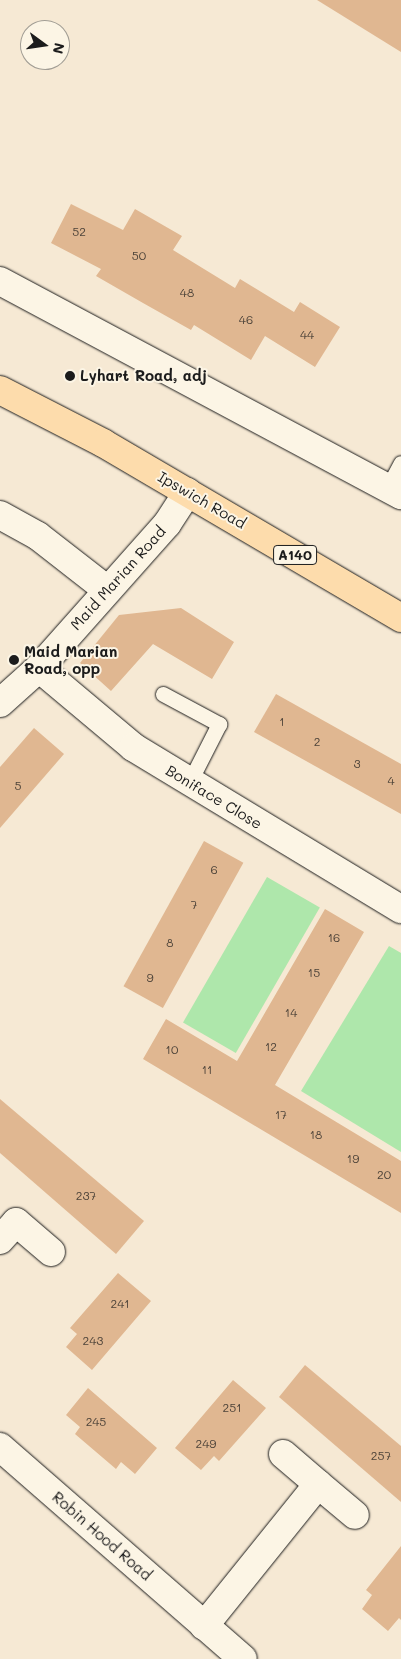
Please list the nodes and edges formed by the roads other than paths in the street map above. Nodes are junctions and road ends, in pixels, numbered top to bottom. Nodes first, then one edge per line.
1 (0, 281) edge
2 (0, 390) edge
3 (401, 463) edge
4 (394, 491) edge
5 (188, 492) junction
6 (0, 515) edge
7 (106, 589) junction
8 (401, 618) edge
9 (39, 668) junction
10 (162, 694) dead end
11 (0, 703) edge
12 (189, 783) junction
13 (401, 908) edge
14 (5, 1223) edge
15 (51, 1252) dead end
16 (0, 1447) edge
17 (283, 1454) dead end
18 (318, 1484) junction
19 (355, 1515) dead end
20 (204, 1626) junction
21 (232, 1656) edge

1 - 4 street
2 - 5 highway, Ipswich Road / A140
3 - 4 lane
5 - 7 street, Maid Marian Road
5 - 8 highway, Ipswich Road / A140
6 - 7 street
7 - 9 street, Maid Marian Road
9 - 11 street, Maid Marian Road
9 - 12 street, Boniface Close
10 - 12 lane
12 - 13 street, Boniface Close
14 - 15 street
16 - 20 street, Robin Hood Road
17 - 18 street
18 - 19 street
18 - 20 street
20 - 21 street, Robin Hood Road

